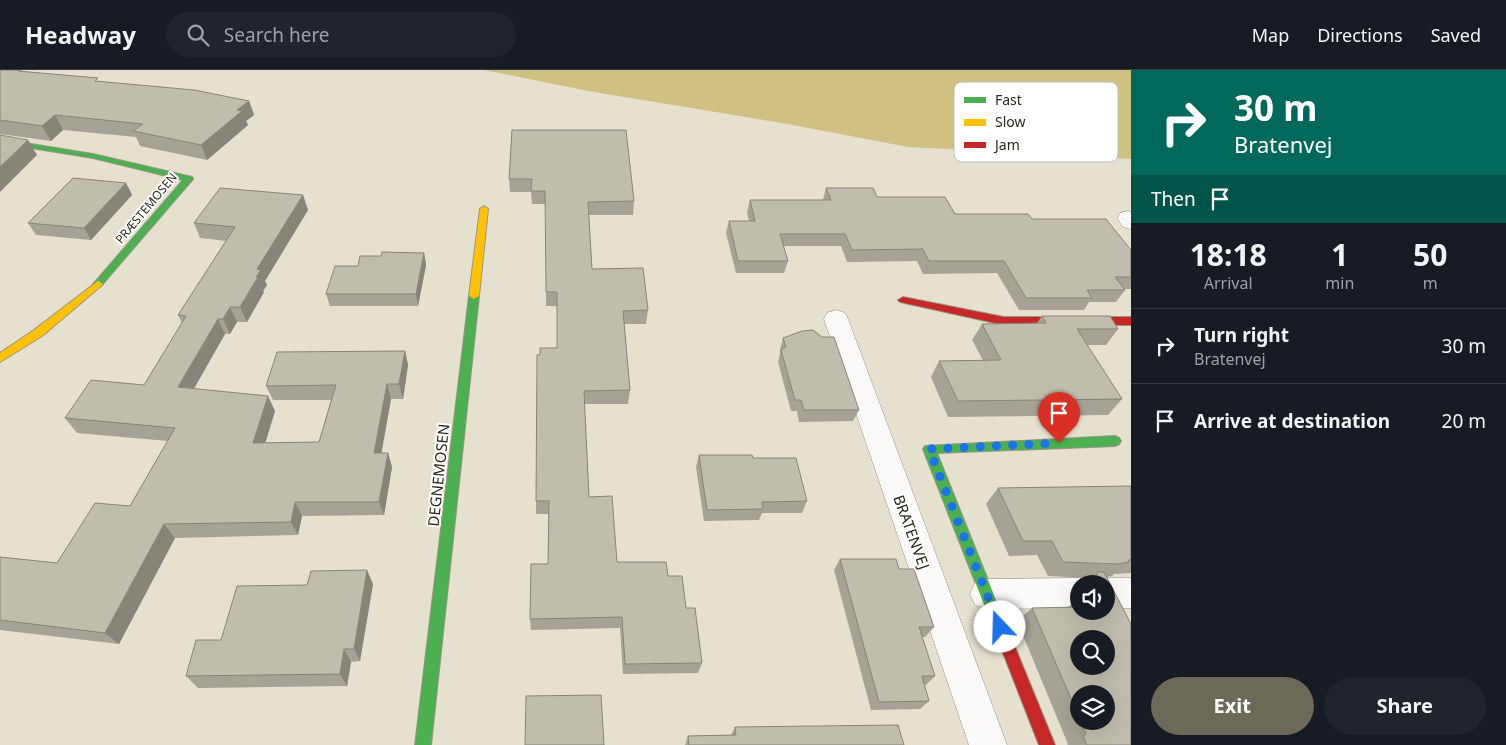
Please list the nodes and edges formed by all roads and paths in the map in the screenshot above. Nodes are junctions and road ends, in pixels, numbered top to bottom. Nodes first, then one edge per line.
1 (0, 141) edge
2 (484, 209) dead end
3 (903, 300) dead end
4 (836, 319) dead end
5 (1131, 321) edge
6 (0, 358) edge
7 (1115, 441) dead end
8 (1070, 593) edge
9 (1115, 593) edge
10 (1131, 593) edge
11 (987, 594) junction
12 (423, 745) edge
13 (988, 745) edge
14 (1047, 745) edge

1 - 6 street, PRÆSTEMOSEN
2 - 12 street, DEGNEMOSEN
3 - 5 street
4 - 13 street, BRATENVEJ
7 - 11 street
8 - 11 street
9 - 10 street
11 - 14 street

